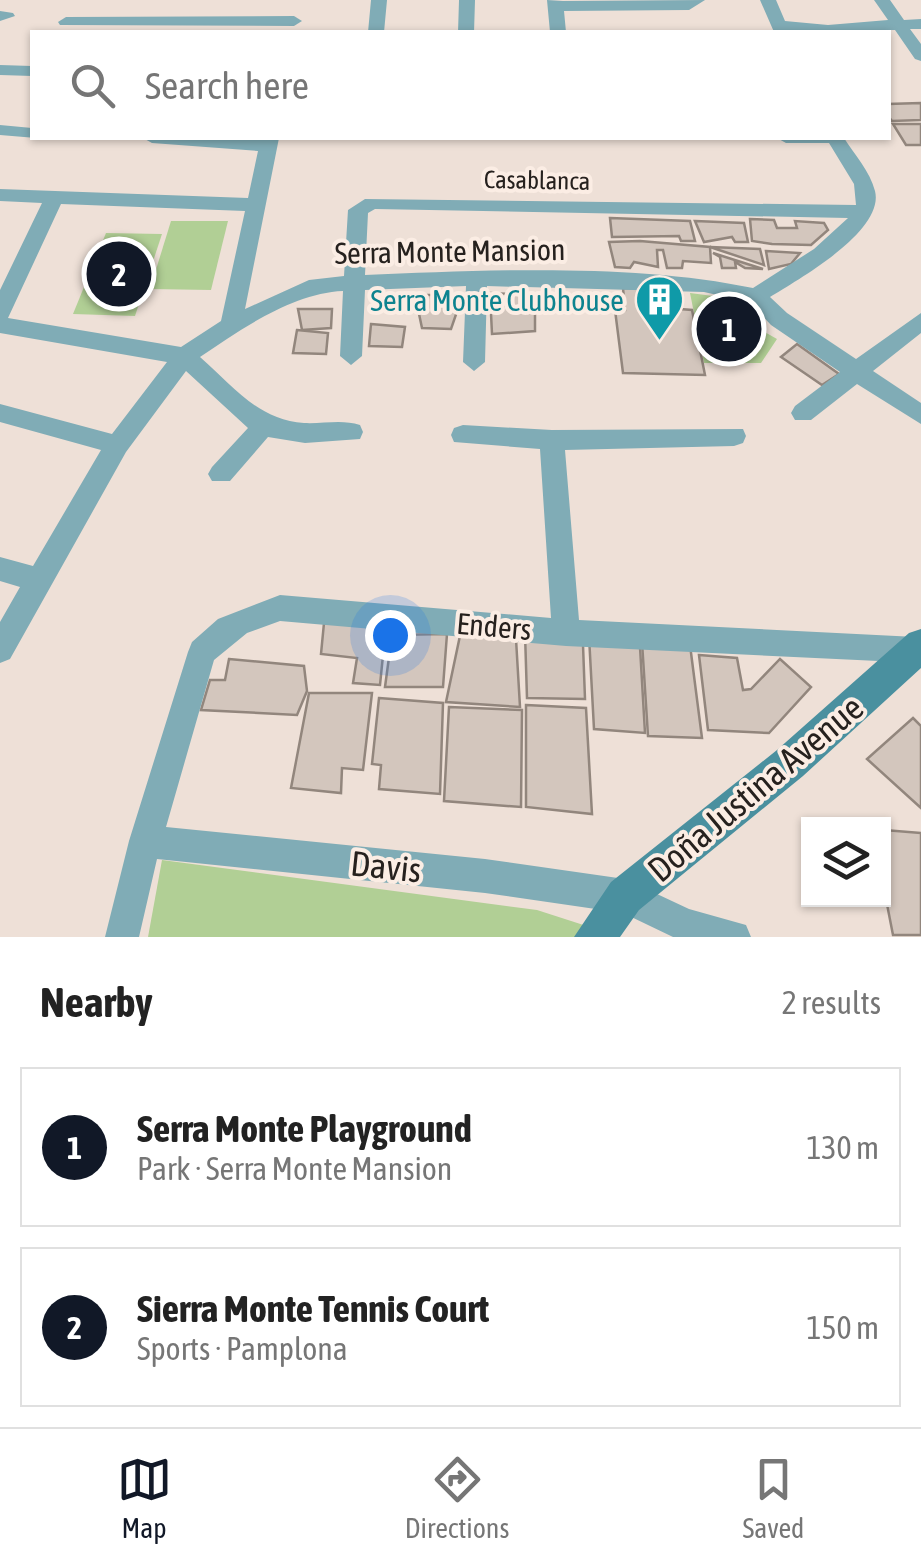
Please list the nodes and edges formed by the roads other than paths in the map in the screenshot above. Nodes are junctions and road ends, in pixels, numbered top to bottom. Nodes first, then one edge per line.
1 (298, 0) edge
2 (379, 0) edge
3 (467, 0) edge
4 (697, 0) edge
5 (768, 0) edge
6 (882, 0) edge
7 (555, 3) edge
8 (66, 22) dead end
9 (921, 24) edge
10 (899, 25) junction
11 (293, 27) edge
12 (781, 29) edge
13 (376, 30) edge
14 (466, 30) edge
15 (558, 30) edge
16 (921, 56) edge
17 (0, 70) edge
18 (30, 71) edge
19 (0, 130) edge
20 (30, 133) edge
21 (210, 140) edge
22 (836, 140) edge
23 (269, 142) edge
24 (0, 195) edge
25 (54, 198) junction
26 (256, 205) junction
27 (864, 212) junction
28 (476, 278) junction
29 (352, 281) junction
30 (756, 296) junction
31 (0, 313) edge
32 (921, 321) edge
33 (0, 325) edge
34 (231, 325) junction
35 (184, 356) junction
36 (351, 356) dead end
37 (474, 362) dead end
38 (859, 373) junction
39 (0, 413) edge
40 (803, 413) dead end
41 (921, 415) edge
42 (263, 426) junction
43 (351, 432) dead end
44 (462, 436) dead end
45 (734, 436) dead end
46 (552, 440) junction
47 (117, 445) junction
48 (221, 474) dead end
49 (0, 569) edge
50 (38, 580) junction
51 (566, 632) junction
52 (918, 648) edge
53 (0, 650) edge
54 (145, 841) junction
55 (625, 896) junction
56 (122, 937) edge
57 (596, 937) edge
58 (734, 937) edge

1 - 11 street
2 - 13 street
3 - 14 street
4 - 7 street
5 - 12 street
6 - 10 street
7 - 15 street
8 - 11 street
9 - 10 street
10 - 12 street
10 - 16 street
17 - 18 street
19 - 20 street
21 - 23 street
22 - 27 street
23 - 26 street
24 - 25 street
25 - 26 street
25 - 31 street
26 - 34 street
27 - 29 street, Casablanca
27 - 30 street
28 - 29 street, Serra Monte Mansion
28 - 30 street, Serra Monte Mansion
28 - 37 street
29 - 34 street, Serra Monte Mansion
29 - 36 street, Casablanca
30 - 38 street
32 - 38 street
33 - 35 street
34 - 35 street, Serra Monte Mansion
35 - 42 street
35 - 47 street, Serra Monte Mansion
38 - 40 street
38 - 41 street
39 - 47 street
42 - 43 street
42 - 48 street
44 - 46 street
45 - 46 street
46 - 51 street
47 - 50 street, Serra Monte Mansion
49 - 50 street
50 - 53 street, Serra Monte Mansion
51 - 52 street, Enders
51 - 54 street, Enders
52 - 55 street, Doña Justina Avenue
54 - 55 street, Davis
54 - 56 street, Enders
55 - 57 street, Doña Justina Avenue
55 - 58 street, Davis

